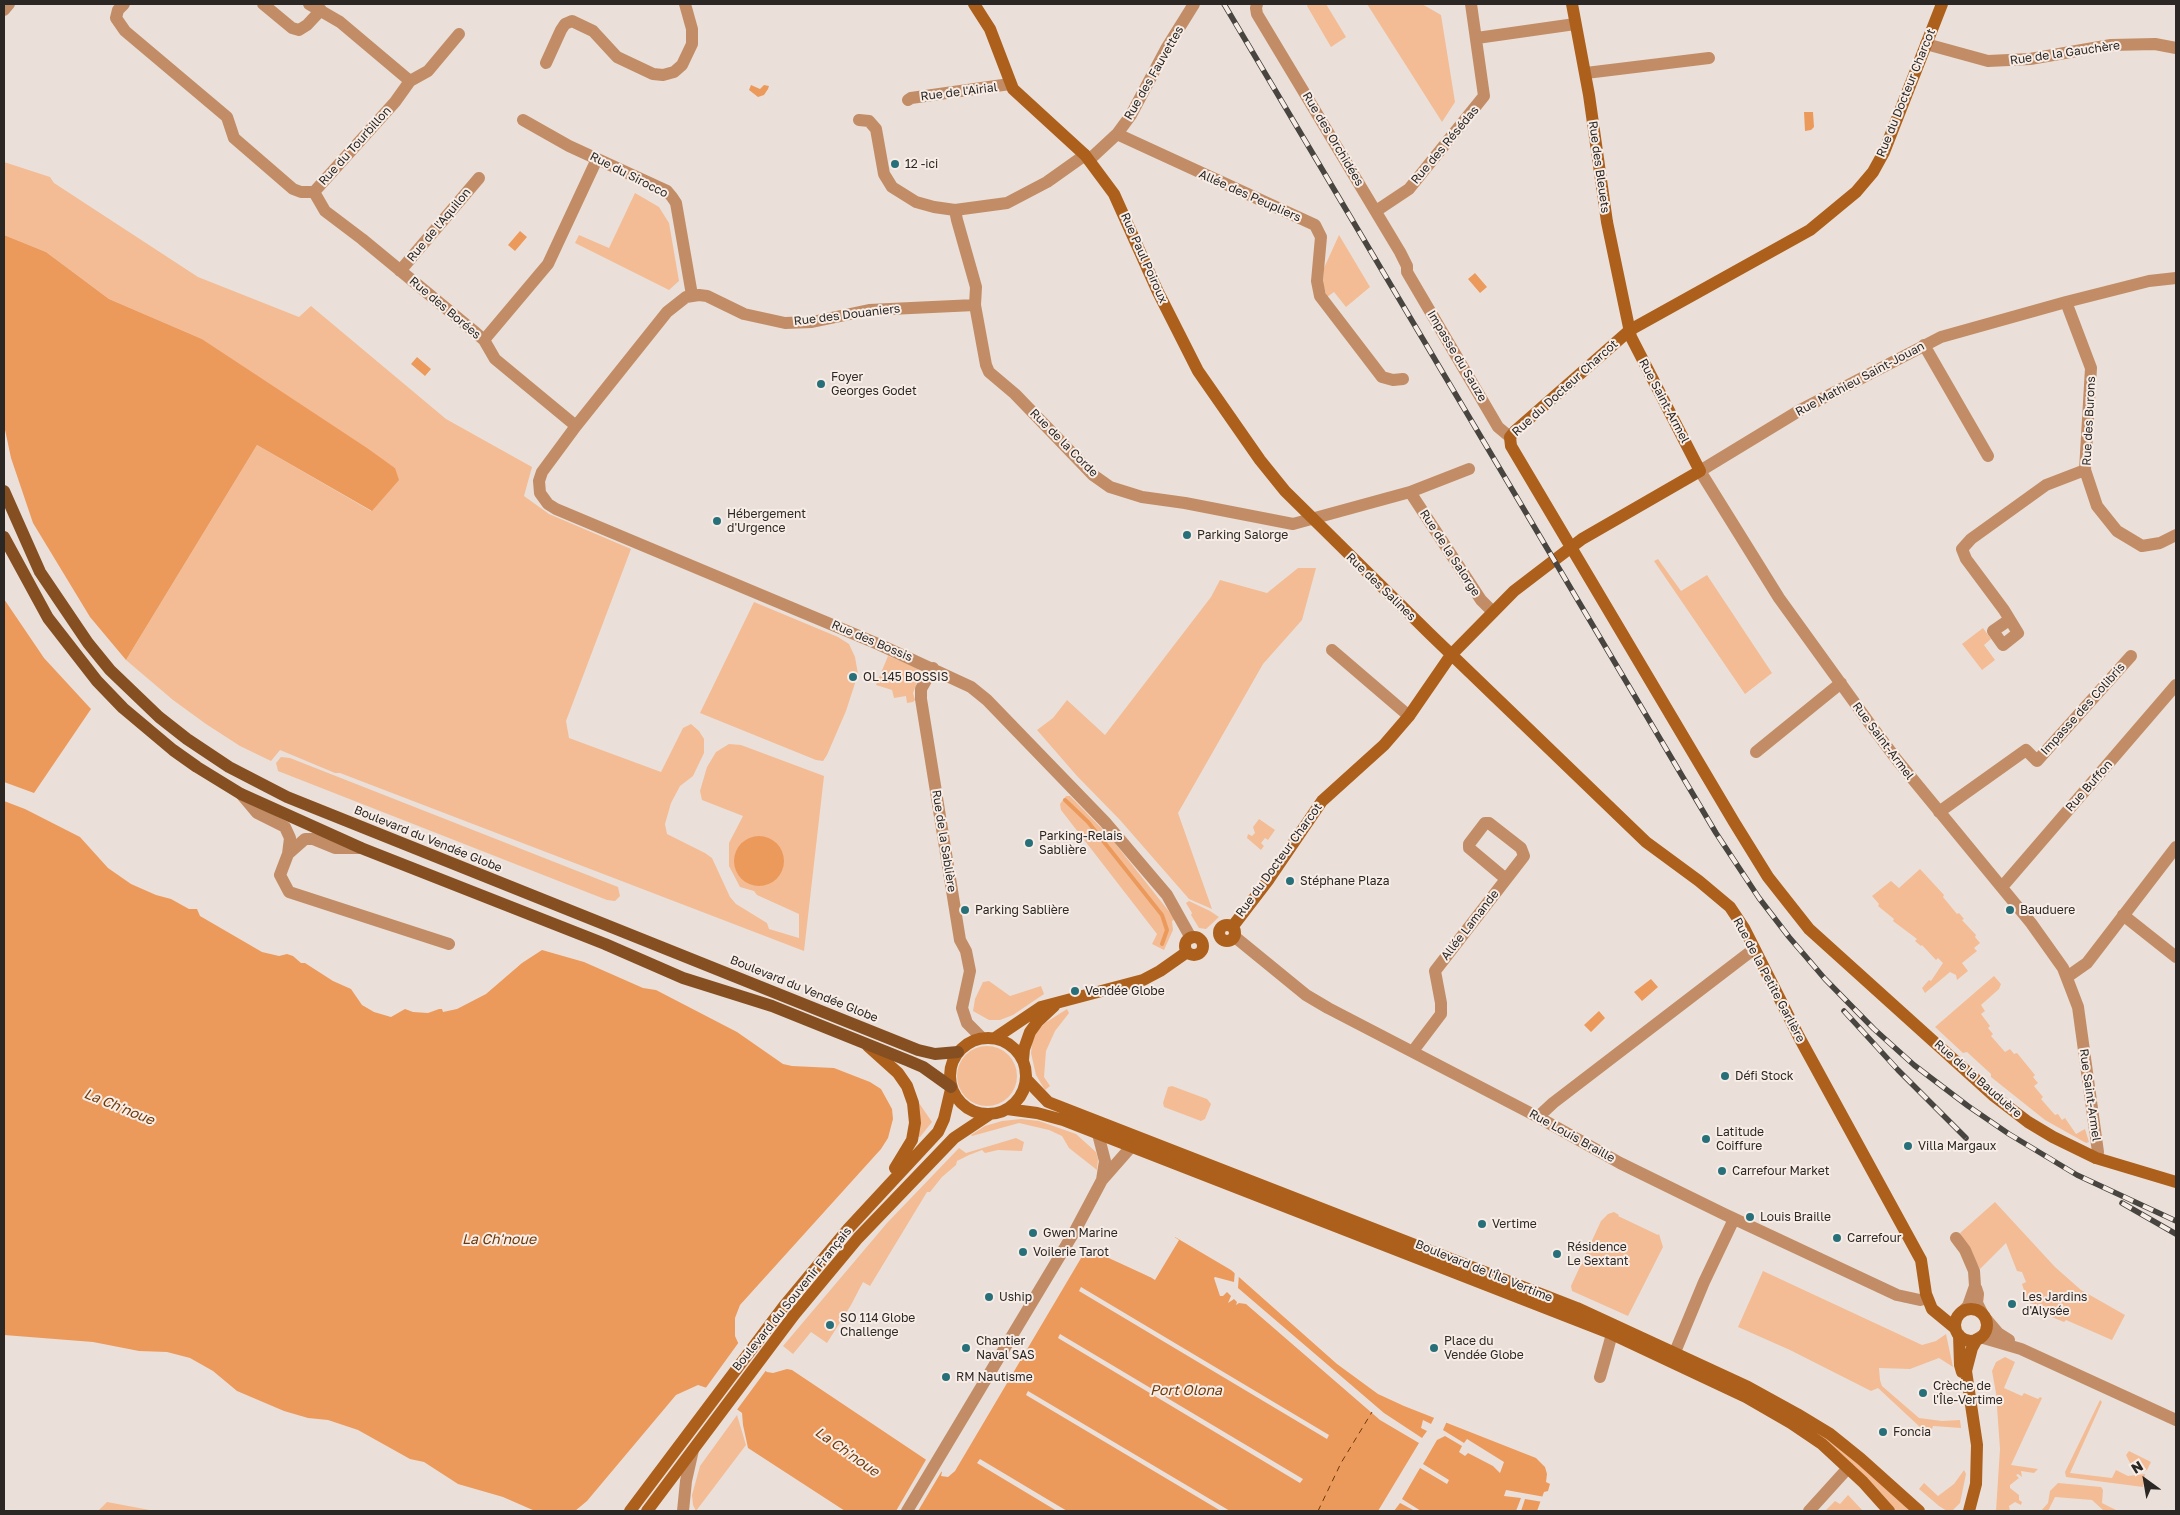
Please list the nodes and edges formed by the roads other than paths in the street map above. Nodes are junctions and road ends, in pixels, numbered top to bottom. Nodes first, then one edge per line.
1 (9, 4) edge
2 (124, 4) edge
3 (309, 4) edge
4 (685, 4) edge
5 (974, 4) edge
6 (1194, 4) edge
7 (1471, 4) edge
8 (1572, 4) edge
9 (1942, 4) edge
10 (270, 6) edge
11 (1256, 6) edge
12 (4, 10) edge
13 (321, 10) junction
14 (1575, 24) junction
15 (459, 34) dead end
16 (1477, 38) junction
17 (1926, 44) junction
18 (2176, 48) edge
19 (1709, 58) dead end
20 (546, 63) dead end
21 (1586, 73) junction
22 (410, 82) junction
23 (1010, 84) junction
24 (908, 100) dead end
25 (523, 120) dead end
26 (859, 120) dead end
27 (1117, 134) junction
28 (1087, 158) junction
29 (597, 159) junction
30 (478, 178) dead end
31 (314, 192) junction
32 (956, 210) junction
33 (1376, 211) junction
34 (400, 271) junction
35 (1407, 272) joint
36 (2176, 278) edge
37 (692, 295) junction
38 (2066, 302) junction
39 (975, 305) junction
40 (1630, 330) junction
41 (484, 340) junction
42 (1924, 345) junction
43 (1402, 379) dead end
44 (576, 426) junction
45 (1510, 437) junction
46 (1988, 456) dead end
47 (1469, 468) dead end
48 (2085, 470) junction
49 (1700, 471) junction
50 (4, 492) edge
51 (1410, 492) junction
52 (1311, 518) junction
53 (2176, 535) edge
54 (4, 537) edge
55 (1570, 546) junction
56 (1493, 612) junction
57 (2009, 620) dead end
58 (1332, 650) dead end
59 (1451, 655) junction
60 (2131, 656) dead end
61 (932, 668) junction
62 (1841, 683) junction
63 (2176, 685) edge
64 (1409, 716) junction
65 (1756, 752) dead end
66 (241, 794) junction
67 (1939, 812) junction
68 (2176, 847) edge
69 (361, 848) junction
70 (288, 854) junction
71 (1506, 879) junction
72 (2002, 887) junction
73 (2123, 915) junction
74 (1234, 931) junction
75 (1197, 940) junction
76 (449, 944) dead end
77 (1754, 949) junction
78 (2176, 957) edge
79 (2067, 977) junction
80 (1058, 1002) junction
81 (982, 1038) junction
82 (995, 1038) junction
83 (865, 1044) junction
84 (1413, 1051) junction
85 (958, 1052) junction
86 (1023, 1060) junction
87 (1026, 1078) junction
88 (951, 1088) junction
89 (1007, 1109) junction
90 (990, 1114) junction
91 (1538, 1117) junction
92 (1098, 1134) junction
93 (1131, 1147) junction
94 (2096, 1158) junction
95 (1102, 1180) junction
96 (2176, 1182) edge
97 (880, 1194) junction
98 (1734, 1219) junction
99 (1956, 1238) dead end
100 (1975, 1286) junction
101 (1928, 1300) junction
102 (1963, 1311) junction
103 (1984, 1316) junction
104 (1957, 1332) junction
105 (1612, 1334) junction
106 (1979, 1338) junction
107 (2021, 1349) junction
108 (1674, 1352) junction
109 (1600, 1377) dead end
110 (1966, 1381) junction
111 (2176, 1420) edge
112 (693, 1450) junction
113 (1848, 1468) junction
114 (1968, 1509) edge
115 (630, 1511) edge
116 (647, 1511) edge
117 (683, 1511) edge
118 (907, 1511) edge
119 (1809, 1511) edge
120 (1889, 1511) edge
121 (1918, 1511) edge

1 - 12 street
2 - 31 street, Rue du Tourbillon
3 - 13 street
4 - 20 street
5 - 23 street, Rue Paul Poiroux
6 - 27 street, Rue des Fauvettes
7 - 16 street, Rue des Résédas
8 - 14 street, Rue des Bleuets
9 - 17 street, Rue du Docteur Charcot
10 - 13 street
11 - 33 street, Rue des Orchidées
13 - 22 street
14 - 16 street
14 - 21 street, Rue des Bleuets
15 - 22 street, Rue du Tourbillon
16 - 33 street, Rue des Résédas
17 - 18 street, Rue de la Gauchère
17 - 40 street, Rue du Docteur Charcot
19 - 21 street
21 - 40 street, Rue des Bleuets
22 - 31 street, Rue du Tourbillon
23 - 24 street, Rue de l'Airial
23 - 28 street, Rue Paul Poiroux
25 - 29 street, Rue du Sirocco
26 - 32 street, Rue des Fauvettes
27 - 28 street, Rue des Fauvettes
27 - 43 street, Allée des Peupliers
28 - 32 street, Rue des Fauvettes
28 - 52 street, Rue Paul Poiroux
29 - 37 street, Rue du Sirocco
29 - 41 street
30 - 34 street, Rue de l'Aquilon
31 - 34 street, Rue des Borées
32 - 39 street, Rue de la Corde
33 - 35 street, Rue des Orchidées
34 - 41 street, Rue des Borées
35 - 45 street, Impasse du Sauze
36 - 38 street, Rue Mathieu Saint-Jouan
37 - 39 street, Rue des Douaniers
37 - 44 street
38 - 42 street, Rue Mathieu Saint-Jouan
38 - 48 street, Rue des Burons
39 - 52 street, Rue de la Corde
40 - 45 street, Rue du Docteur Charcot
40 - 49 street, Rue Saint-Armel
41 - 44 street, Rue des Borées
42 - 46 street
42 - 49 street, Rue Mathieu Saint-Jouan
44 - 61 street, Rue des Bossis
45 - 55 street, Rue du Docteur Charcot
47 - 51 street
48 - 53 street, Rue des Burons
48 - 57 street
49 - 55 street, Rue Mathieu Saint-Jouan
49 - 62 street, Rue Saint-Armel
50 - 85 main road, Boulevard du Vendée Globe
51 - 52 street
51 - 56 street, Rue de la Salorge
52 - 59 street, Rue des Salines
54 - 66 main road
55 - 56 street, Rue du Docteur Charcot
55 - 94 street, Rue de la Bauduère
56 - 59 street, Rue du Docteur Charcot
58 - 64 street
59 - 64 street, Rue du Docteur Charcot
59 - 77 street, Rue de la Petite Garlière
60 - 67 street, Impasse des Colibris
61 - 75 street, Rue des Bossis
61 - 81 street, Rue de la Sablière
62 - 65 street
62 - 67 street, Rue Saint-Armel
63 - 72 street, Rue Buffon
64 - 74 street, Rue du Docteur Charcot
66 - 69 main road
66 - 70 street
67 - 72 street, Rue Saint-Armel
68 - 73 street
69 - 70 street
69 - 83 main road
70 - 76 street
71 - 71 street, Allée Lamande
71 - 84 street, Allée Lamande
72 - 79 street, Rue Saint-Armel
73 - 78 street
73 - 79 street
74 - 75 street, Rue du Docteur Charcot
74 - 84 street, Rue Louis Braille
75 - 80 street
77 - 91 street
77 - 101 street, Rue de la Petite Garlière
79 - 94 street, Rue Saint-Armel
80 - 82 street
80 - 86 street
81 - 82 street
81 - 85 street
82 - 86 street
83 - 88 main road
83 - 97 street
84 - 91 street, Rue Louis Braille
85 - 88 street
86 - 87 street
87 - 89 street
87 - 108 street, Boulevard de l'Île Vertime
88 - 90 street
88 - 97 street, Boulevard du Souvenir Français
89 - 90 street
89 - 92 street, Boulevard de l'Île Vertime
90 - 112 street, Boulevard du Souvenir Français
91 - 98 street, Rue Louis Braille
92 - 93 street, Boulevard de l'Île Vertime
92 - 95 street
93 - 95 street
93 - 105 street, Boulevard de l'Île Vertime
94 - 96 street, Rue de la Bauduère
95 - 118 street
97 - 115 street, Boulevard du Souvenir Français
98 - 101 street, Rue Louis Braille
98 - 108 street
99 - 100 street
100 - 102 street
100 - 103 street
101 - 102 street, Rue Louis Braille
101 - 104 street
102 - 103 street
102 - 104 street
103 - 106 street
103 - 107 street
104 - 106 street
104 - 110 street
105 - 109 street
105 - 113 street, Boulevard de l'Île Vertime
106 - 107 street
106 - 110 street
107 - 111 street
108 - 121 street, Boulevard de l'Île Vertime
110 - 114 street
112 - 116 street, Boulevard du Souvenir Français
112 - 117 street
113 - 119 street
113 - 120 street, Boulevard de l'Île Vertime

